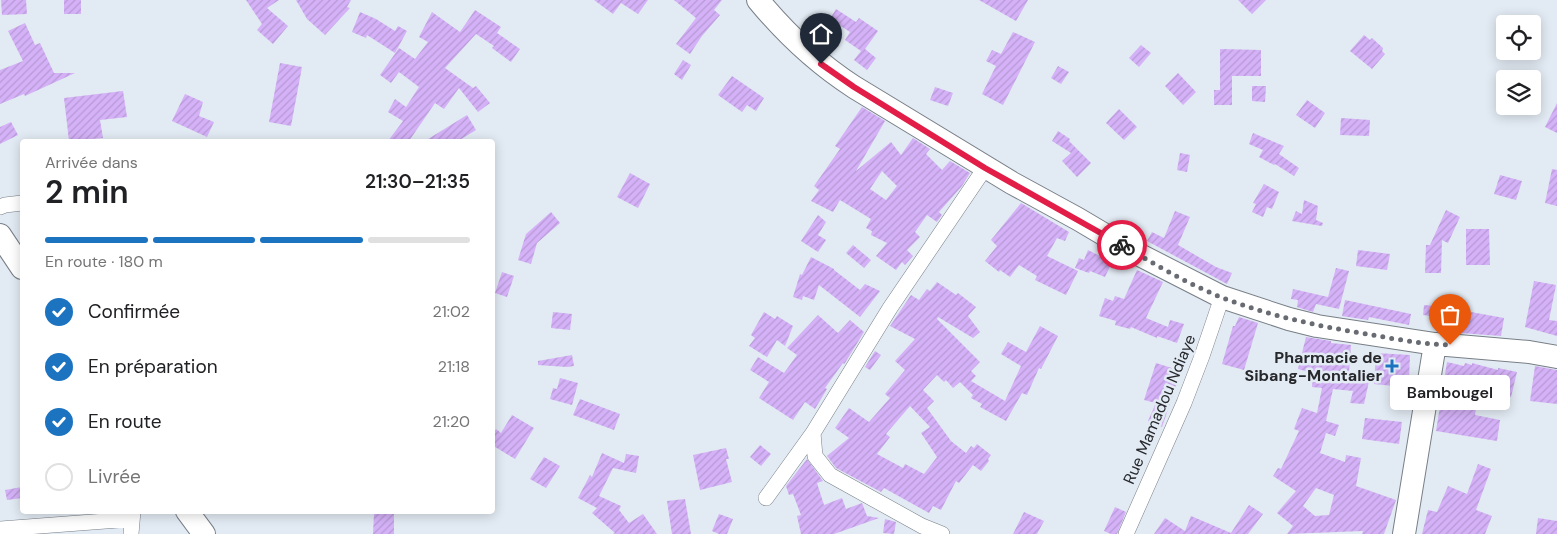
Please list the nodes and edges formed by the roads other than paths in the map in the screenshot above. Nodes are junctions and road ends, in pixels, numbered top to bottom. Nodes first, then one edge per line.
1 (758, 0) edge
2 (985, 168) junction
3 (20, 203) edge
4 (0, 207) edge
5 (0, 236) edge
6 (20, 265) edge
7 (1222, 297) junction
8 (1435, 344) junction
9 (1557, 357) edge
10 (813, 433) junction
11 (766, 498) dead end
12 (189, 514) edge
13 (132, 522) edge
14 (0, 530) edge
15 (204, 534) edge
16 (942, 534) edge
17 (1126, 534) edge
18 (1404, 534) edge

1 - 2 street
2 - 7 street
2 - 10 street
3 - 4 street
5 - 6 street
7 - 8 street
7 - 17 street, Rue Mamadou Ndiaye
8 - 9 street
8 - 18 street
10 - 11 street
10 - 16 street
12 - 15 street
13 - 14 street

